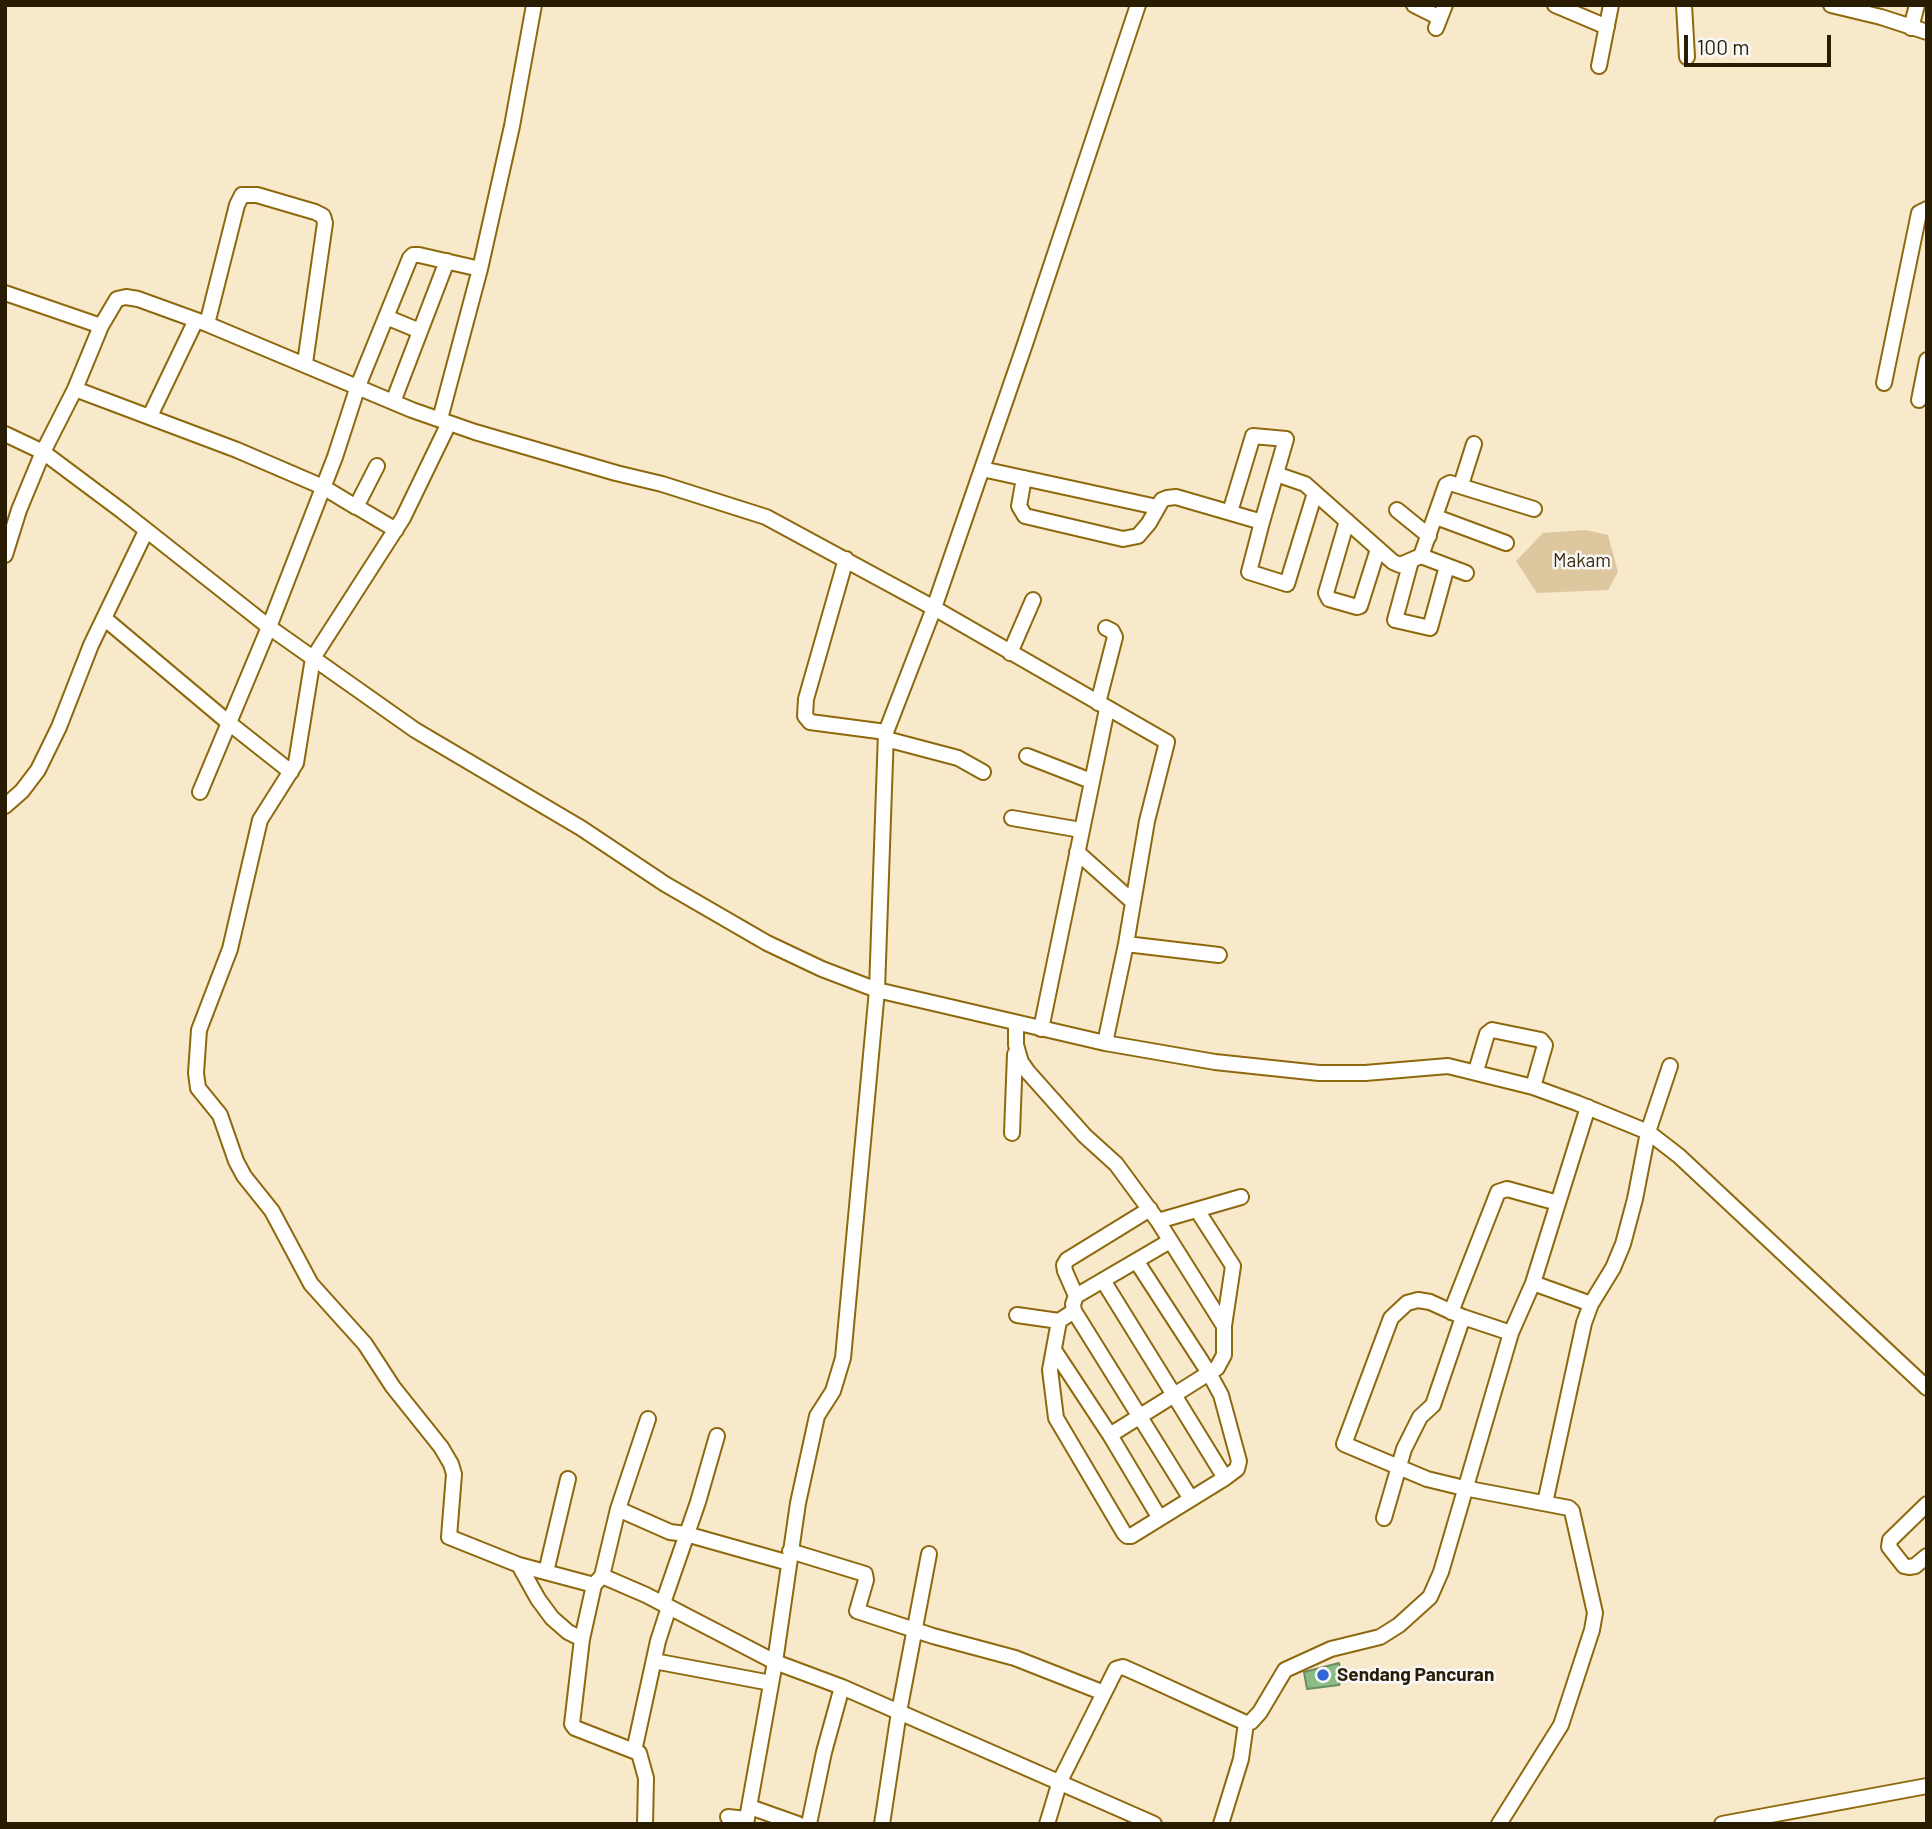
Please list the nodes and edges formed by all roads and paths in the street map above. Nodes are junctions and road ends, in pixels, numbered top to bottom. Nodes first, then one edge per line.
1 (534, 5) edge
2 (1138, 5) edge
3 (1414, 5) edge
4 (1555, 5) edge
5 (1611, 5) edge
6 (1684, 5) edge
7 (1831, 5) edge
8 (1917, 5) edge
9 (1440, 17) edge
10 (1607, 27) junction
11 (1911, 27) junction
12 (1927, 32) edge
13 (1687, 57) dead end
14 (1599, 66) dead end
15 (1927, 209) edge
16 (447, 261) junction
17 (480, 269) junction
18 (5, 293) edge
19 (386, 317) junction
20 (202, 322) junction
21 (101, 327) junction
22 (420, 331) junction
23 (1927, 360) edge
24 (305, 363) junction
25 (1884, 383) dead end
26 (358, 386) junction
27 (75, 389) junction
28 (1919, 400) dead end
29 (393, 402) junction
30 (150, 416) junction
31 (444, 421) junction
32 (5, 434) edge
33 (1474, 444) dead end
34 (43, 452) junction
35 (377, 466) dead end
36 (982, 469) junction
37 (1276, 474) junction
38 (1024, 478) junction
39 (1461, 485) junction
40 (323, 487) junction
41 (1315, 493) junction
42 (357, 507) junction
43 (1157, 507) junction
44 (1534, 509) dead end
45 (1397, 510) dead end
46 (1230, 512) junction
47 (1436, 517) junction
48 (1347, 521) junction
49 (1262, 522) junction
50 (396, 530) junction
51 (146, 531) junction
52 (1429, 536) junction
53 (1506, 544) dead end
54 (1378, 549) junction
55 (5, 555) edge
56 (846, 559) junction
57 (1416, 559) junction
58 (1447, 566) junction
59 (1466, 573) dead end
60 (1033, 600) dead end
61 (934, 608) junction
62 (104, 618) junction
63 (269, 627) junction
64 (1106, 628) dead end
65 (1010, 653) junction
66 (313, 658) junction
67 (1102, 706) junction
68 (229, 723) junction
69 (886, 736) junction
70 (1027, 755) dead end
71 (291, 772) junction
72 (983, 772) dead end
73 (1091, 781) junction
74 (200, 792) dead end
75 (5, 806) edge
76 (1012, 818) dead end
77 (1082, 830) junction
78 (1077, 852) junction
79 (1133, 902) junction
80 (1126, 944) junction
81 (1219, 955) dead end
82 (877, 990) junction
83 (1016, 1023) junction
84 (1041, 1029) junction
85 (1105, 1043) junction
86 (1016, 1045) junction
87 (1670, 1066) dead end
88 (1476, 1071) junction
89 (1533, 1087) junction
90 (1588, 1107) junction
91 (1648, 1132) junction
92 (1012, 1133) dead end
93 (1241, 1197) dead end
94 (1558, 1203) junction
95 (1197, 1210) junction
96 (1154, 1215) junction
97 (1170, 1241) junction
98 (1137, 1262) junction
99 (1104, 1282) junction
100 (1533, 1283) junction
101 (1075, 1304) junction
102 (1591, 1304) junction
103 (1017, 1315) dead end
104 (1457, 1315) junction
105 (1059, 1321) junction
106 (1224, 1326) junction
107 (1511, 1333) junction
108 (1054, 1350) junction
109 (1209, 1373) junction
110 (1927, 1388) edge
111 (1174, 1395) junction
112 (1140, 1415) junction
113 (648, 1419) dead end
114 (1110, 1435) junction
115 (718, 1436) dead end
116 (1399, 1465) junction
117 (1225, 1478) junction
118 (568, 1479) dead end
119 (1464, 1489) junction
120 (1191, 1499) junction
121 (1545, 1503) junction
122 (1927, 1504) edge
123 (618, 1509) junction
124 (1159, 1517) junction
125 (1384, 1518) dead end
126 (686, 1534) junction
127 (929, 1554) dead end
128 (1927, 1556) edge
129 (789, 1557) junction
130 (519, 1565) junction
131 (546, 1572) junction
132 (598, 1580) junction
133 (666, 1605) junction
134 (915, 1630) junction
135 (582, 1639) junction
136 (654, 1661) junction
137 (775, 1662) junction
138 (771, 1683) junction
139 (842, 1687) junction
140 (1104, 1693) junction
141 (899, 1712) junction
142 (1246, 1723) junction
143 (634, 1751) junction
144 (1060, 1781) junction
145 (1927, 1786) edge
146 (729, 1817) dead end
147 (747, 1817) edge
148 (645, 1824) edge
149 (799, 1824) edge
150 (809, 1824) edge
151 (882, 1824) edge
152 (1047, 1824) edge
153 (1154, 1824) edge
154 (1221, 1824) edge
155 (1499, 1824) edge
156 (1722, 1824) edge

1 - 17 street
2 - 36 street
3 - 9 street
4 - 10 street
5 - 10 street
6 - 13 street
7 - 11 street
8 - 11 street
10 - 14 street
11 - 12 street
15 - 25 street
16 - 17 street
16 - 19 street
16 - 22 street
17 - 31 street
18 - 21 street
19 - 22 street
19 - 26 street
20 - 21 street
20 - 24 street
20 - 24 street
20 - 30 street
21 - 27 street
22 - 29 street
23 - 28 street
24 - 26 street
26 - 29 street
26 - 40 street
27 - 30 street
27 - 34 street
29 - 31 street
30 - 40 street
31 - 50 street
31 - 56 street
32 - 34 street
33 - 39 street
34 - 51 street
34 - 55 street
35 - 42 street
36 - 38 street
36 - 61 street
37 - 41 street
37 - 46 street
37 - 49 street
38 - 43 street
38 - 43 street
39 - 44 street
39 - 47 street
40 - 42 street
40 - 63 street
41 - 48 street
41 - 49 street
42 - 50 street
43 - 46 street
45 - 52 street
46 - 49 street
47 - 52 street
47 - 53 street
48 - 54 street
48 - 54 street
50 - 66 street
51 - 62 street
51 - 63 street
52 - 57 street
54 - 57 street
56 - 61 street
56 - 69 street
57 - 58 street
57 - 58 street
58 - 59 street
60 - 65 street
61 - 65 street
61 - 69 street
62 - 68 street
62 - 75 street
63 - 66 street
63 - 68 street
64 - 67 street
65 - 67 street
66 - 71 street
66 - 82 street
67 - 73 street
67 - 79 street
68 - 71 street
68 - 74 street
69 - 72 street
69 - 82 street
70 - 73 street
71 - 130 street
73 - 77 street
76 - 77 street
77 - 78 street
78 - 79 street
78 - 84 street
79 - 80 street
80 - 81 street
80 - 85 street
82 - 83 street
82 - 129 street
83 - 84 street
83 - 86 street
84 - 85 street
85 - 88 street
86 - 92 street
86 - 96 street
87 - 91 street
88 - 89 street
88 - 89 street
89 - 90 street
90 - 91 street
90 - 94 street
91 - 102 street
91 - 110 street
93 - 95 street
94 - 100 street
94 - 104 street
95 - 96 street
95 - 106 street
96 - 97 street
96 - 101 street
97 - 98 street
97 - 106 street
98 - 99 street
98 - 109 street
99 - 101 street
99 - 111 street
100 - 102 street
100 - 107 street
101 - 105 street
101 - 112 street
102 - 121 street
103 - 105 street
104 - 107 street
104 - 116 street
104 - 116 street
105 - 108 street
106 - 109 street
107 - 119 street
108 - 114 street
108 - 124 street
109 - 111 street
109 - 117 street
111 - 112 street
111 - 117 street
112 - 114 street
112 - 120 street
113 - 123 street
114 - 124 street
115 - 126 street
116 - 119 street
116 - 125 street
117 - 120 street
118 - 131 street
119 - 121 street
119 - 142 street
120 - 124 street
121 - 155 street
122 - 128 street
123 - 126 street
123 - 132 street
126 - 129 street
126 - 133 street
127 - 134 street
129 - 134 street
129 - 137 street
130 - 131 street
130 - 135 street
131 - 132 street
132 - 133 street
132 - 135 street
133 - 136 street
133 - 137 street
134 - 140 street
134 - 141 street
135 - 143 street
136 - 138 street
136 - 143 street
137 - 138 street
137 - 139 street
138 - 147 street
139 - 141 street
139 - 150 street
140 - 142 street
140 - 144 street
141 - 144 street
141 - 151 street
142 - 154 street
143 - 148 street
144 - 152 street
144 - 153 street
145 - 156 street
146 - 147 street
147 - 149 street

